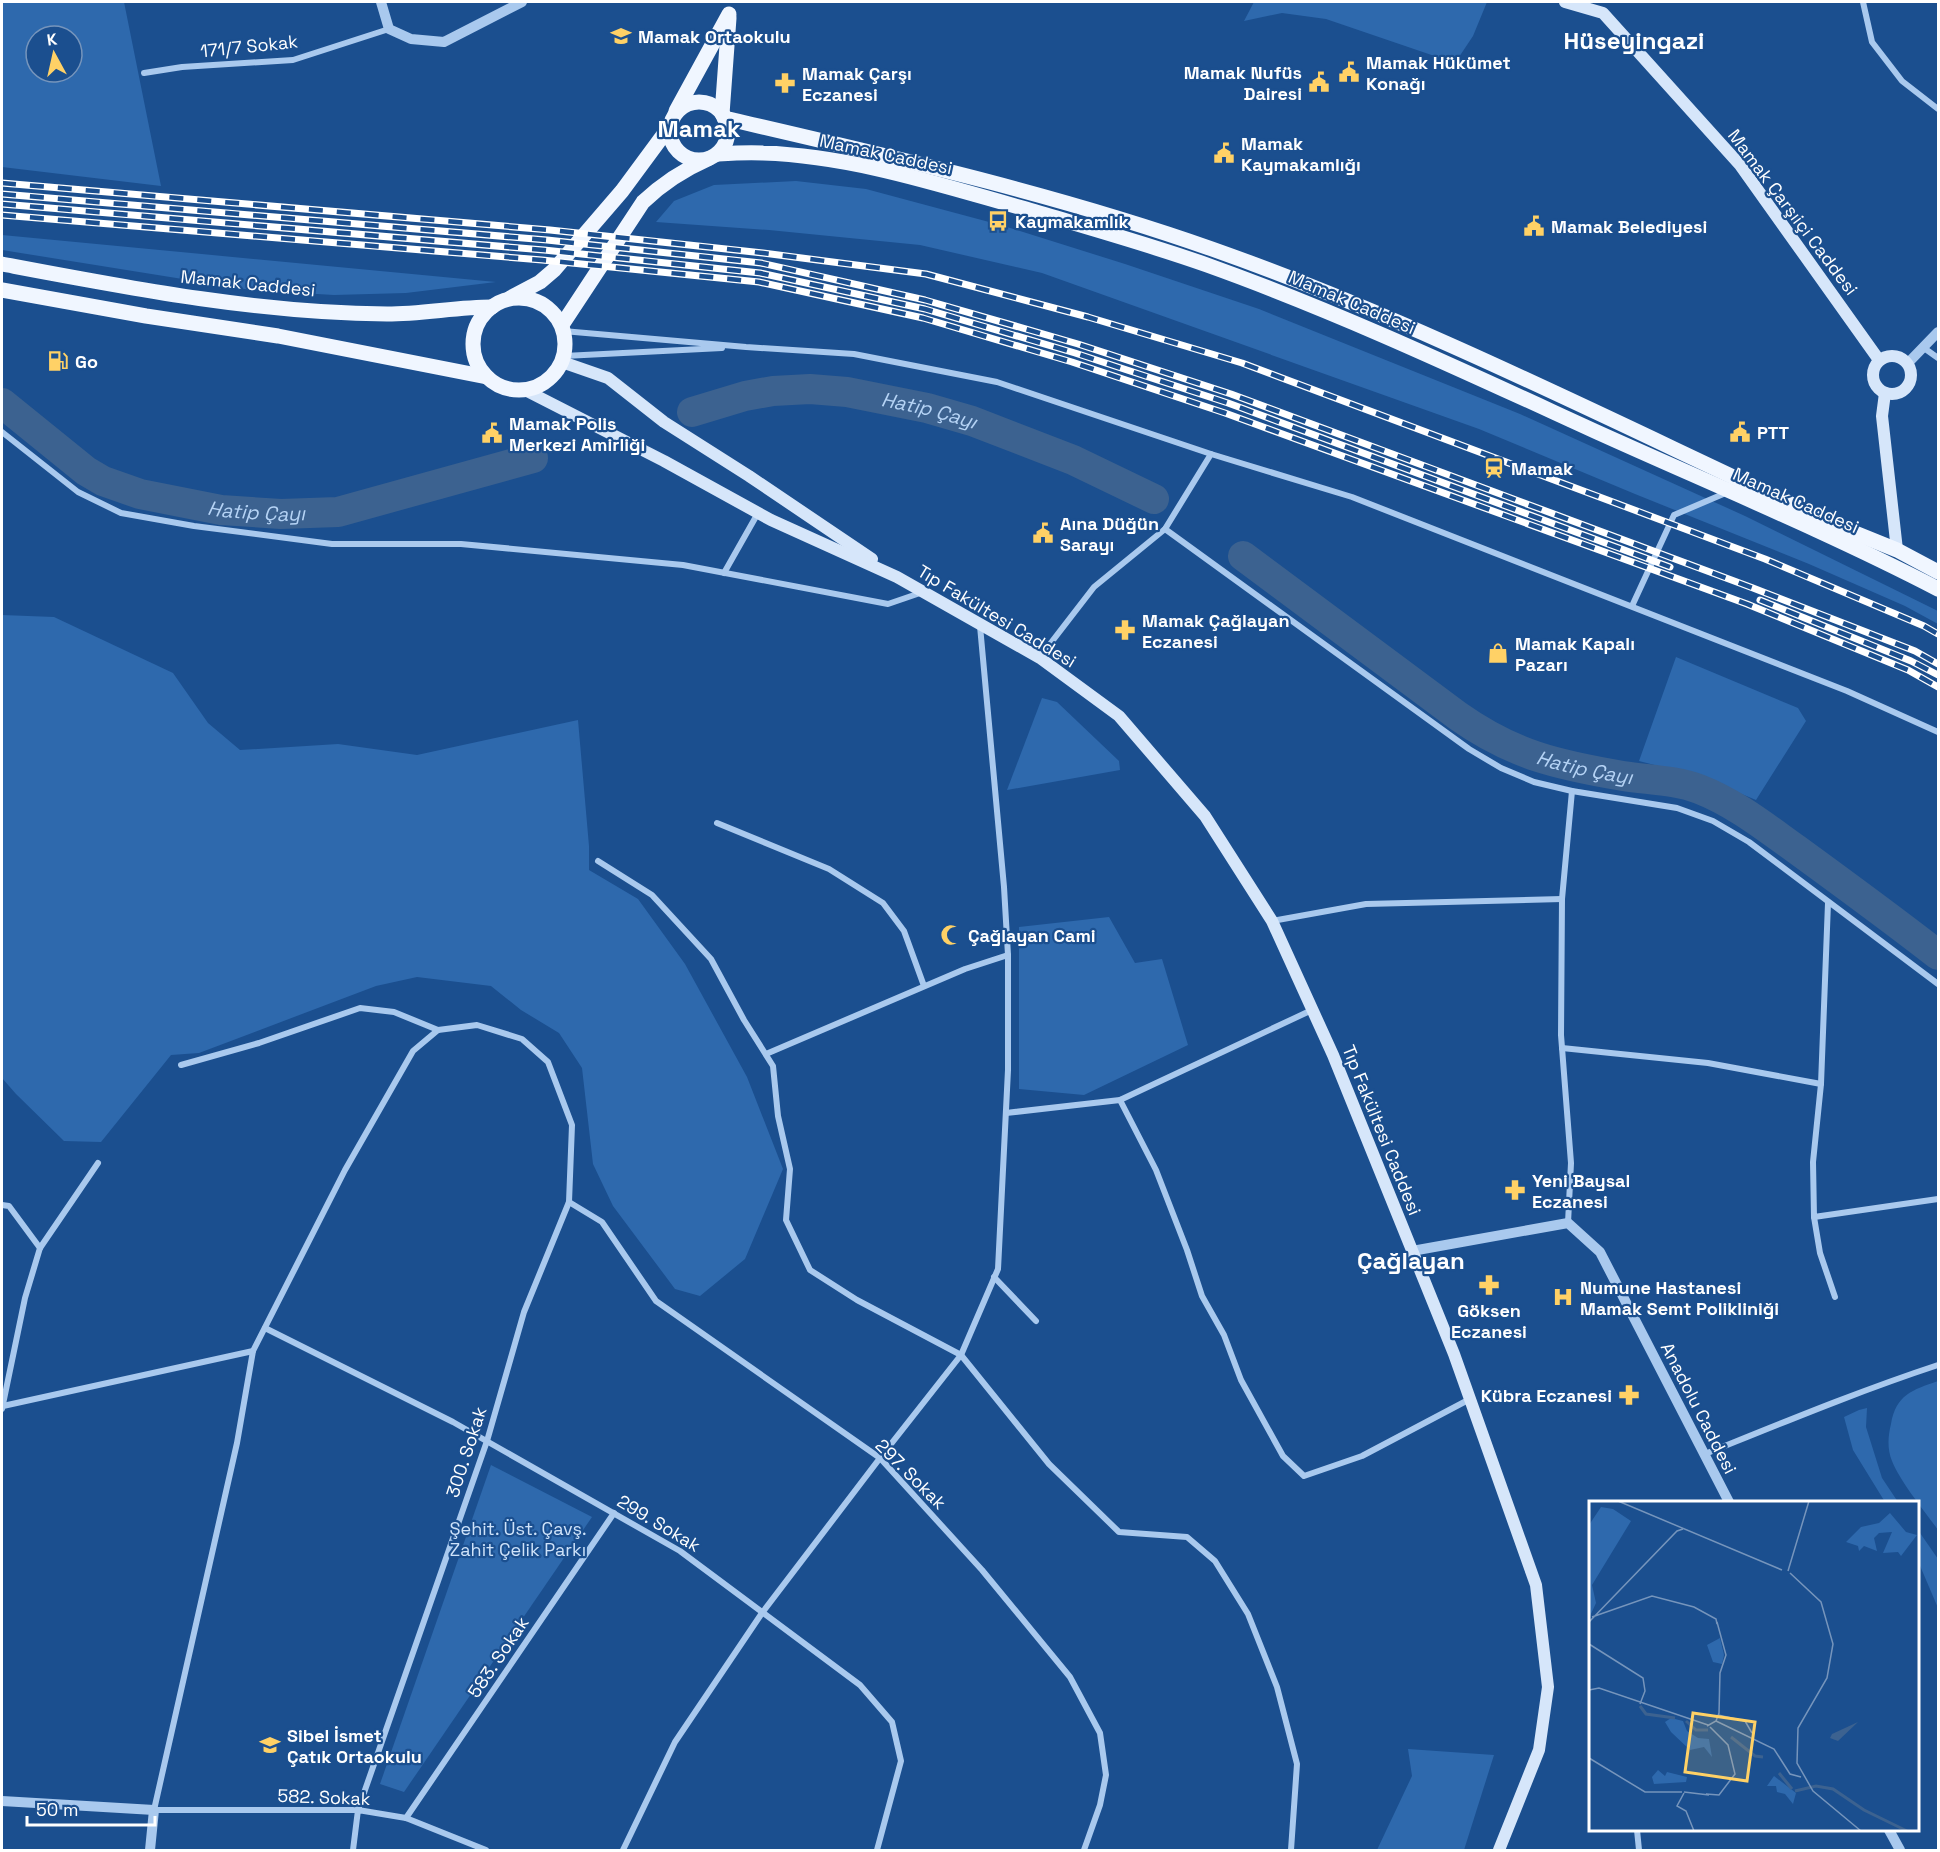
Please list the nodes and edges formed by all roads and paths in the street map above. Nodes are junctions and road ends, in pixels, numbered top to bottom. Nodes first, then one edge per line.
1 (381, 2) edge
2 (522, 2) edge
3 (1565, 2) edge
4 (1863, 2) edge
5 (731, 8) edge
6 (389, 29) junction
7 (144, 73) dead end
8 (1938, 109) edge
9 (723, 116) junction
10 (672, 122) junction
11 (713, 156) junction
12 (2, 264) edge
13 (2, 290) edge
14 (499, 304) junction
15 (562, 328) junction
16 (1938, 332) edge
17 (746, 347) junction
18 (1924, 348) junction
19 (1938, 358) edge
20 (563, 359) junction
21 (1879, 360) junction
22 (1908, 363) junction
23 (487, 377) junction
24 (525, 390) junction
25 (1885, 393) junction
26 (2, 432) edge
27 (1211, 454) junction
28 (1731, 485) junction
29 (758, 513) junction
30 (1165, 529) junction
31 (1897, 550) junction
32 (1938, 572) edge
33 (724, 573) junction
34 (897, 577) junction
35 (1938, 589) edge
36 (924, 592) junction
37 (1632, 606) junction
38 (980, 623) junction
39 (1040, 658) junction
40 (1938, 732) edge
41 (1572, 791) junction
42 (717, 823) dead end
43 (598, 861) dead end
44 (1562, 899) junction
45 (1828, 903) junction
46 (1272, 921) junction
47 (1008, 955) junction
48 (1938, 984) edge
49 (924, 986) junction
50 (1312, 1010) junction
51 (438, 1030) junction
52 (1563, 1048) junction
53 (766, 1054) junction
54 (181, 1065) dead end
55 (1821, 1084) junction
56 (1120, 1100) junction
57 (1006, 1113) junction
58 (99, 1163) dead end
59 (1938, 1199) edge
60 (569, 1202) junction
61 (2, 1205) edge
62 (1814, 1217) junction
63 (1568, 1223) junction
64 (40, 1248) junction
65 (1413, 1251) junction
66 (994, 1278) junction
67 (1835, 1297) dead end
68 (1036, 1321) dead end
69 (265, 1328) junction
70 (253, 1351) junction
71 (961, 1355) junction
72 (1938, 1365) edge
73 (1470, 1399) junction
74 (2, 1407) edge
75 (487, 1441) junction
76 (1705, 1454) junction
77 (880, 1458) junction
78 (1728, 1501) edge
79 (614, 1513) junction
80 (762, 1613) junction
81 (2, 1801) edge
82 (154, 1810) junction
83 (358, 1810) junction
84 (406, 1818) junction
85 (1637, 1831) edge
86 (1890, 1831) edge
87 (150, 1851) edge
88 (353, 1851) edge
89 (486, 1851) edge
90 (623, 1851) edge
91 (877, 1851) edge
92 (1084, 1851) edge
93 (1291, 1851) edge
94 (1499, 1851) edge
95 (1639, 1851) edge
96 (1900, 1851) edge

1 - 6 street
2 - 6 street
3 - 21 main road, Mamak Çarşıiçi Caddesi
4 - 8 street
5 - 9 main road
5 - 10 main road, Mamak Caddesi
6 - 7 street, 171/7 Sokak
9 - 10 main road
9 - 11 main road
9 - 28 main road, Mamak Caddesi
10 - 11 main road
10 - 14 main road, Mamak Caddesi
11 - 15 main road, Mamak Caddesi
11 - 28 main road, Mamak Caddesi
12 - 14 main road, Mamak Caddesi
13 - 23 main road
14 - 15 main road
14 - 23 main road
15 - 17 street
15 - 20 main road
16 - 18 street
17 - 20 street
17 - 27 street
18 - 19 street
18 - 22 street
20 - 24 main road
20 - 34 main road, Tıp Fakültesi Caddesi
21 - 22 main road
21 - 25 main road
22 - 25 main road
23 - 24 main road
24 - 29 main road, Tıp Fakültesi Caddesi
25 - 31 main road
26 - 33 street
27 - 30 street
27 - 37 street
28 - 31 main road, Mamak Caddesi
28 - 35 main road, Mamak Caddesi
28 - 37 street
29 - 33 street
29 - 34 main road, Tıp Fakültesi Caddesi
30 - 39 street
30 - 41 street
31 - 32 main road, Mamak Caddesi
33 - 36 street
34 - 36 main road, Tıp Fakültesi Caddesi
36 - 38 main road, Tıp Fakültesi Caddesi
37 - 40 street
38 - 39 main road, Tıp Fakültesi Caddesi
38 - 47 street
39 - 46 main road, Tıp Fakültesi Caddesi
41 - 44 street
41 - 45 street
42 - 49 street
43 - 53 street
44 - 46 street
44 - 52 street
45 - 48 street
45 - 55 street
46 - 50 main road, Tıp Fakültesi Caddesi
47 - 49 street
47 - 57 street
49 - 53 street
50 - 56 street
50 - 65 main road, Tıp Fakültesi Caddesi
51 - 54 street
51 - 60 street, 300. Sokak
51 - 69 street
52 - 55 street
52 - 63 street
53 - 71 street
55 - 62 street
56 - 57 street
56 - 73 street
57 - 66 street
58 - 64 street
59 - 62 street
60 - 75 street, 300. Sokak
60 - 77 street, 297. Sokak
61 - 64 street
62 - 67 street
63 - 65 street
63 - 76 street, Anadolu Caddesi
64 - 74 street
65 - 73 main road, Tıp Fakültesi Caddesi
66 - 68 street
66 - 71 street
69 - 70 street
69 - 75 street, 299. Sokak
70 - 74 street
70 - 82 street
71 - 77 street
71 - 93 street
72 - 76 street
73 - 94 main road, Tıp Fakültesi Caddesi
75 - 79 street, 299. Sokak
75 - 83 street, 300. Sokak
76 - 78 street, Anadolu Caddesi
77 - 80 street
77 - 92 street, 297. Sokak
79 - 80 street, 299. Sokak
79 - 84 street, 583. Sokak
80 - 90 street
80 - 91 street, 299. Sokak
81 - 82 street
82 - 83 street, 582. Sokak
82 - 87 street
83 - 84 street, 582. Sokak
83 - 88 street, 300. Sokak
84 - 89 street, 582. Sokak
85 - 95 street
86 - 96 street

